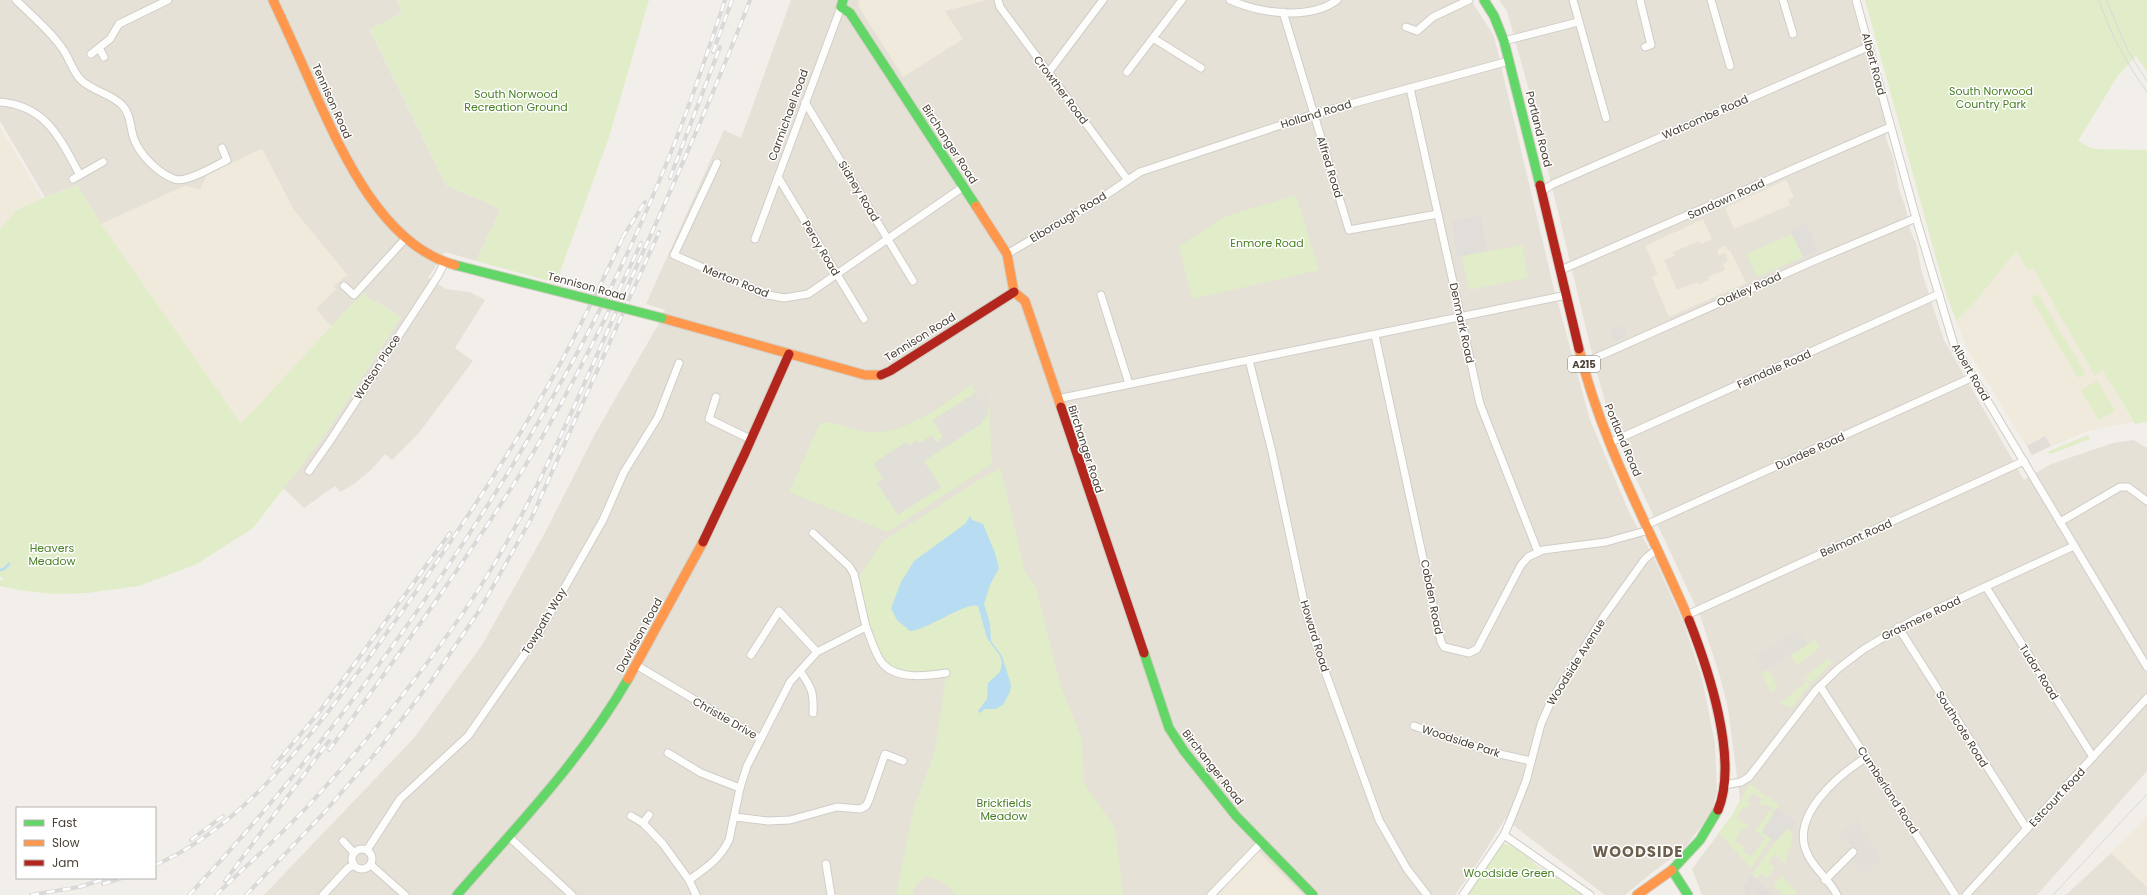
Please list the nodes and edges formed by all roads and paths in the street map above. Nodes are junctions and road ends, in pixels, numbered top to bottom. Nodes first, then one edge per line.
1 (16, 0) edge
2 (168, 0) edge
3 (274, 0) edge
4 (998, 0) edge
5 (1103, 0) edge
6 (1182, 0) edge
7 (1230, 0) edge
8 (1337, 0) edge
9 (1469, 0) edge
10 (1484, 0) edge
11 (1573, 0) edge
12 (1640, 0) edge
13 (1711, 0) edge
14 (1783, 0) edge
15 (1856, 0) edge
16 (842, 3) edge
17 (1283, 12) junction
18 (1578, 22) junction
19 (1406, 27) dead end
20 (1793, 34) dead end
21 (1153, 38) junction
22 (1504, 41) junction
23 (1870, 46) junction
24 (1645, 47) dead end
25 (99, 48) junction
26 (92, 54) dead end
27 (104, 57) dead end
28 (1509, 61) junction
29 (1730, 66) dead end
30 (1201, 68) dead end
31 (1127, 72) dead end
32 (1048, 73) junction
33 (1410, 88) junction
34 (0, 102) edge
35 (805, 102) junction
36 (1314, 114) junction
37 (1606, 118) dead end
38 (1890, 127) junction
39 (222, 148) dead end
40 (103, 162) dead end
41 (716, 163) dead end
42 (80, 175) junction
43 (778, 177) junction
44 (73, 179) dead end
45 (1128, 179) junction
46 (963, 186) junction
47 (1542, 191) junction
48 (1438, 214) junction
49 (1916, 218) junction
50 (406, 238) junction
51 (755, 239) dead end
52 (888, 239) junction
53 (1007, 254) junction
54 (445, 262) junction
55 (1561, 270) junction
56 (837, 274) junction
57 (913, 281) dead end
58 (344, 286) dead end
59 (1014, 292) junction
60 (1939, 294) junction
61 (1102, 295) dead end
62 (1567, 295) junction
63 (1461, 318) junction
64 (864, 319) dead end
65 (1375, 335) junction
66 (789, 354) junction
67 (1249, 360) junction
68 (679, 363) dead end
69 (1584, 363) junction
70 (1973, 377) junction
71 (1129, 384) junction
72 (716, 397) dead end
73 (1057, 399) junction
74 (752, 440) junction
75 (1609, 443) junction
76 (2024, 461) junction
77 (308, 471) dead end
78 (2147, 501) edge
79 (2060, 522) junction
80 (1648, 527) junction
81 (813, 533) dead end
82 (2074, 546) junction
83 (1657, 549) junction
84 (1538, 552) junction
85 (1986, 587) junction
86 (1687, 615) junction
87 (866, 627) junction
88 (1898, 627) junction
89 (817, 652) junction
90 (751, 655) dead end
91 (636, 665) junction
92 (2147, 667) edge
93 (800, 671) junction
94 (946, 673) dead end
95 (1820, 686) junction
96 (2147, 698) edge
97 (813, 713) dead end
98 (1414, 726) dead end
99 (761, 739) junction
100 (668, 753) dead end
101 (1867, 757) junction
102 (2094, 757) junction
103 (903, 761) dead end
104 (1531, 761) junction
105 (1724, 785) junction
106 (740, 788) junction
107 (649, 814) dead end
108 (632, 816) dead end
109 (735, 817) junction
110 (643, 823) junction
111 (2027, 829) junction
112 (1504, 835) junction
113 (508, 836) junction
114 (343, 841) dead end
115 (1262, 842) junction
116 (367, 850) junction
117 (1853, 852) dead end
118 (354, 853) junction
119 (826, 864) dead end
120 (354, 865) junction
121 (371, 865) junction
122 (1672, 870) junction
123 (688, 880) junction
124 (1825, 880) junction
125 (323, 895) edge
126 (405, 895) edge
127 (457, 895) edge
128 (572, 895) edge
129 (696, 895) edge
130 (831, 895) edge
131 (1211, 895) edge
132 (1313, 895) edge
133 (1427, 895) edge
134 (1463, 895) edge
135 (1590, 895) edge
136 (1637, 895) edge
137 (1688, 895) edge
138 (1837, 895) edge
139 (1955, 895) edge
140 (1966, 895) edge

1 - 39 street
2 - 25 street
3 - 50 street, Tennison Road
4 - 32 street, Crowther Road
5 - 32 street
6 - 21 street
7 - 17 street
8 - 17 street
9 - 19 street
10 - 22 street, Portland Road / A215
11 - 18 street
12 - 24 street
13 - 29 street
14 - 20 street
15 - 23 street, Albert Road
16 - 35 street, Carmichael Road
16 - 46 street, Birchanger Road
17 - 36 street, Alfred Road
18 - 22 street
18 - 37 street
21 - 30 street
21 - 31 street
22 - 28 street, Portland Road / A215
23 - 38 street, Albert Road
23 - 47 street, Watcombe Road
25 - 26 street
25 - 27 street
28 - 33 street, Holland Road
28 - 47 street, Portland Road / A215
32 - 45 street, Crowther Road
33 - 36 street, Holland Road
33 - 48 street, Denmark Road
34 - 42 street
35 - 43 street, Carmichael Road
35 - 52 street, Sidney Road
36 - 45 street, Holland Road
36 - 48 street, Alfred Road
38 - 49 street, Albert Road
38 - 55 street, Sandown Road
40 - 42 street
41 - 56 street, Merton Road
42 - 44 street
43 - 51 street, Carmichael Road
43 - 56 street, Percy Road
45 - 53 street, Elborough Road
46 - 52 street, Merton Road
46 - 53 street, Birchanger Road
47 - 55 street, Portland Road / A215
48 - 63 street, Denmark Road
49 - 60 street, Albert Road
49 - 69 street, Oakley Road
50 - 54 street, Tennison Road
50 - 58 street
52 - 56 street, Merton Road
52 - 57 street, Sidney Road
53 - 59 street, Birchanger Road
54 - 66 street, Tennison Road, bridge
54 - 77 street, Watson Place
55 - 62 street, Portland Road / A215
56 - 64 street, Percy Road
59 - 66 street, Tennison Road
59 - 73 street, Birchanger Road
60 - 70 street, Albert Road
60 - 75 street, Ferndale Road
61 - 71 street
62 - 63 street
62 - 69 street, Portland Road / A215
63 - 65 street
63 - 84 street, Denmark Road
65 - 67 street
65 - 84 street, Cobden Road
66 - 74 street, Davidson Road
67 - 71 street
67 - 133 street, Howard Road
68 - 116 street, Towpath Way
69 - 75 street, Portland Road / A215
70 - 76 street, Albert Road
70 - 80 street, Dundee Road
71 - 73 street
72 - 74 street
73 - 115 street, Birchanger Road
74 - 91 street, Davidson Road
75 - 80 street, Portland Road / A215
76 - 79 street, Albert Road
76 - 86 street, Belmont Road
78 - 79 street
79 - 82 street, Albert Road
80 - 83 street, Portland Road / A215
80 - 84 street, Cobden Road
81 - 87 street
82 - 85 street, Grasmere Road
82 - 92 street, Albert Road
83 - 86 street, Portland Road / A215
83 - 104 street, Woodside Avenue
85 - 88 street, Grasmere Road
85 - 102 street, Tudor Road
86 - 105 street, Portland Road / A215
87 - 89 street, Christie Drive
87 - 94 street
88 - 95 street, Grasmere Road
88 - 111 street, Southcote Road
89 - 90 street
89 - 93 street, Christie Drive
91 - 99 street, Christie Drive
91 - 113 street, Davidson Road
93 - 97 street
93 - 99 street, Christie Drive
95 - 101 street, Cumberland Road
95 - 105 street, Grasmere Road
96 - 102 street, Estcourt Road
98 - 104 street, Woodside Park
99 - 106 street
100 - 106 street
101 - 124 street
101 - 139 street, Cumberland Road
102 - 111 street, Estcourt Road
103 - 109 street
104 - 112 street, Woodside Avenue
105 - 122 street, Portland Road / A215
106 - 109 street
107 - 110 street
108 - 110 street
109 - 123 street
110 - 123 street
111 - 140 street, Estcourt Road
112 - 134 street
112 - 135 street
113 - 127 street, Davidson Road
113 - 128 street
114 - 118 street
115 - 131 street
115 - 132 street, Birchanger Road
116 - 118 street
116 - 121 street
117 - 124 street
118 - 120 street
119 - 130 street
120 - 121 street
120 - 125 street
121 - 126 street
122 - 136 street
122 - 137 street
123 - 129 street
124 - 138 street

